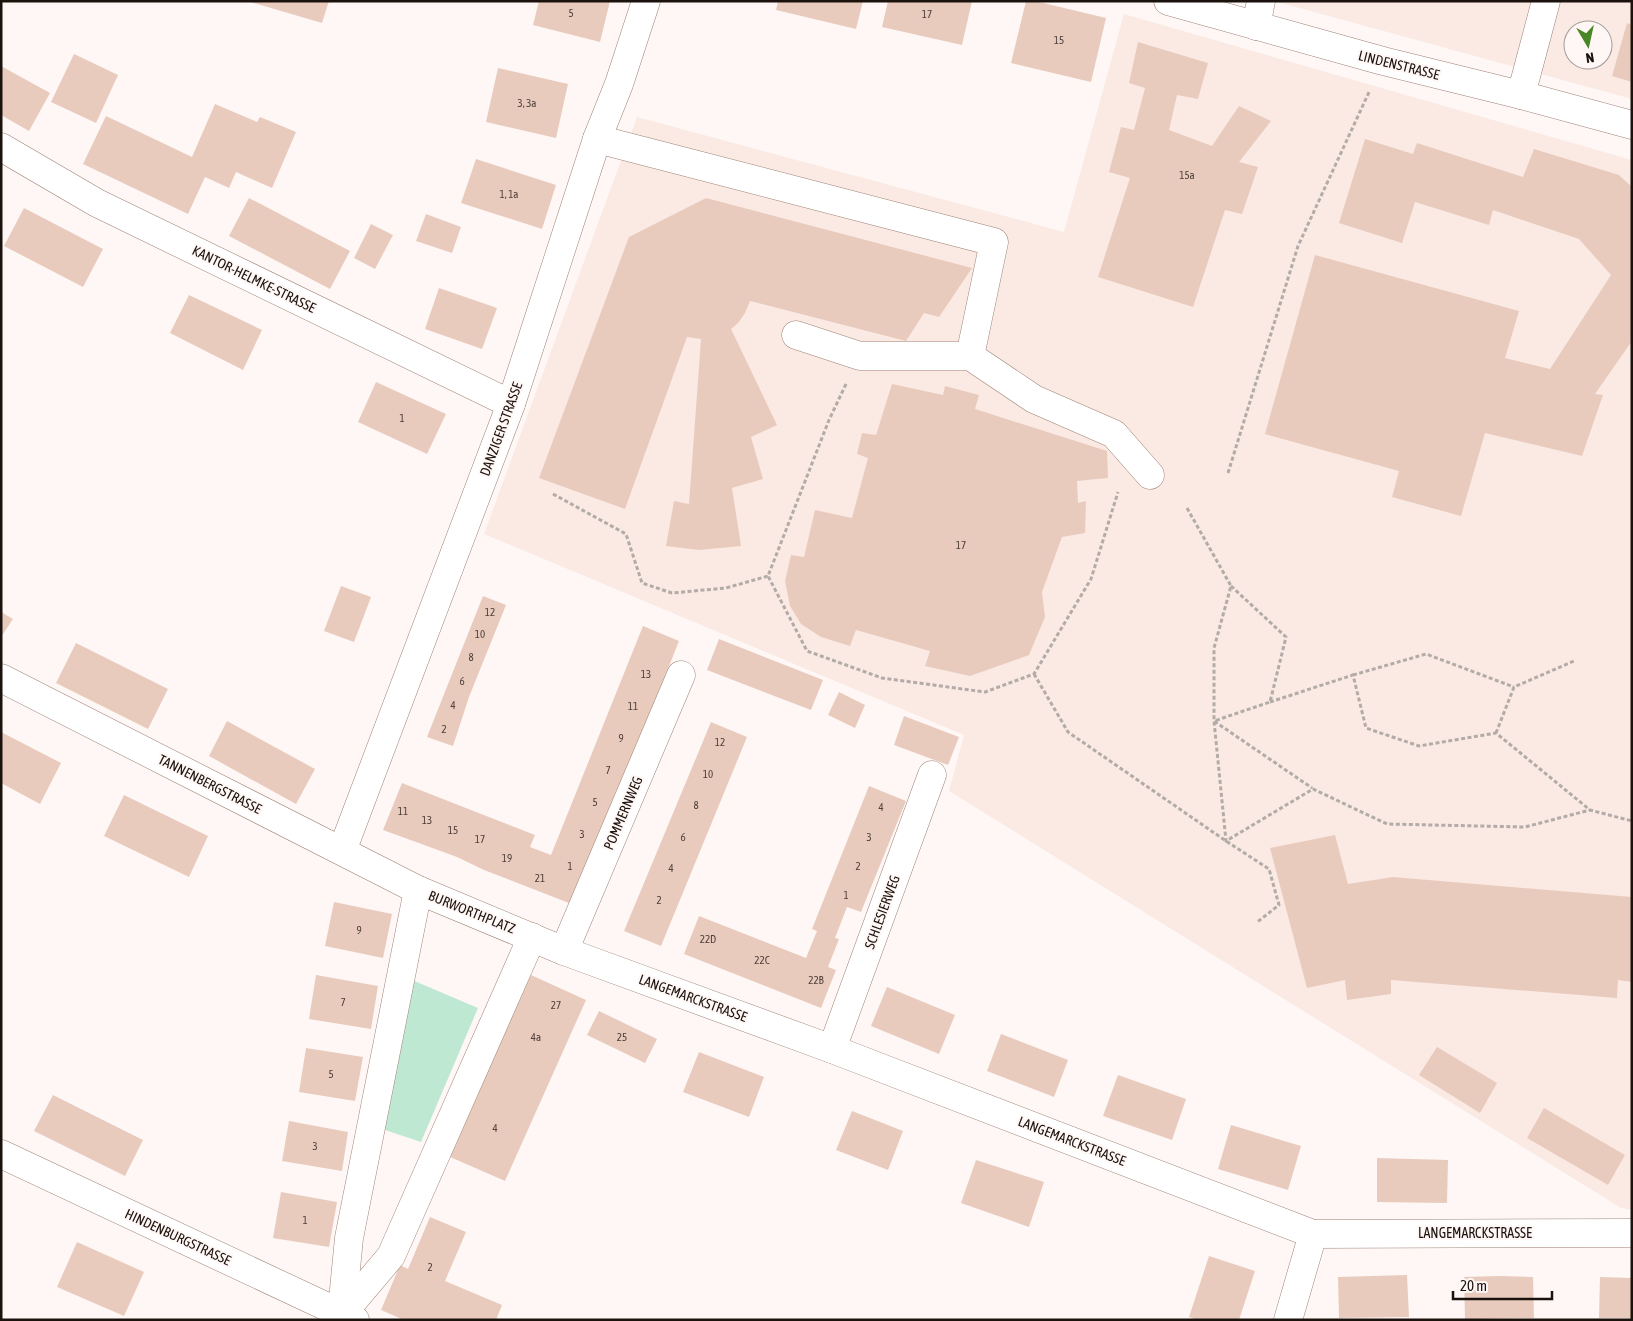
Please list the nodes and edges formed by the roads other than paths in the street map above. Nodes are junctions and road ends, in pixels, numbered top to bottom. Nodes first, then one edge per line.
1 (646, 1) edge
2 (1168, 1) edge
3 (1538, 5) edge
4 (1259, 14) edge
5 (1521, 95) junction
6 (1632, 125) edge
7 (597, 139) junction
8 (1, 147) edge
9 (796, 335) dead end
10 (970, 356) junction
11 (512, 404) junction
12 (1150, 476) dead end
13 (681, 674) dead end
14 (1, 678) edge
15 (932, 775) dead end
16 (342, 851) junction
17 (418, 890) junction
18 (532, 937) junction
19 (564, 951) junction
20 (832, 1049) junction
21 (1, 1154) edge
22 (1632, 1233) edge
23 (1313, 1234) junction
24 (346, 1318) edge
25 (1288, 1320) edge

1 - 7 street, DANZIGER STRASSE
2 - 4 street, LINDENSTRASSE
3 - 5 street
4 - 5 street, LINDENSTRASSE
5 - 6 street, LINDENSTRASSE
7 - 10 street
7 - 11 street, DANZIGER STRASSE
8 - 11 street, KANTOR-HELMKE-STRASSE
9 - 10 street
10 - 12 street
11 - 16 street, DANZIGER STRASSE
13 - 19 street, POMMERNWEG
14 - 16 street, TANNENBERGSTRASSE
15 - 20 street, SCHLESIERWEG
16 - 17 street, TANNENBERGSTRASSE
17 - 18 street, BURWORTHPLATZ
17 - 24 street, BURWORTHPLATZ
18 - 19 street, LANGEMARCKSTRASSE
18 - 24 street, BURWORTHPLATZ
19 - 20 street, LANGEMARCKSTRASSE
20 - 23 street, LANGEMARCKSTRASSE
21 - 24 street, HINDENBURGSTRASSE
22 - 23 street, LANGEMARCKSTRASSE
23 - 25 street

